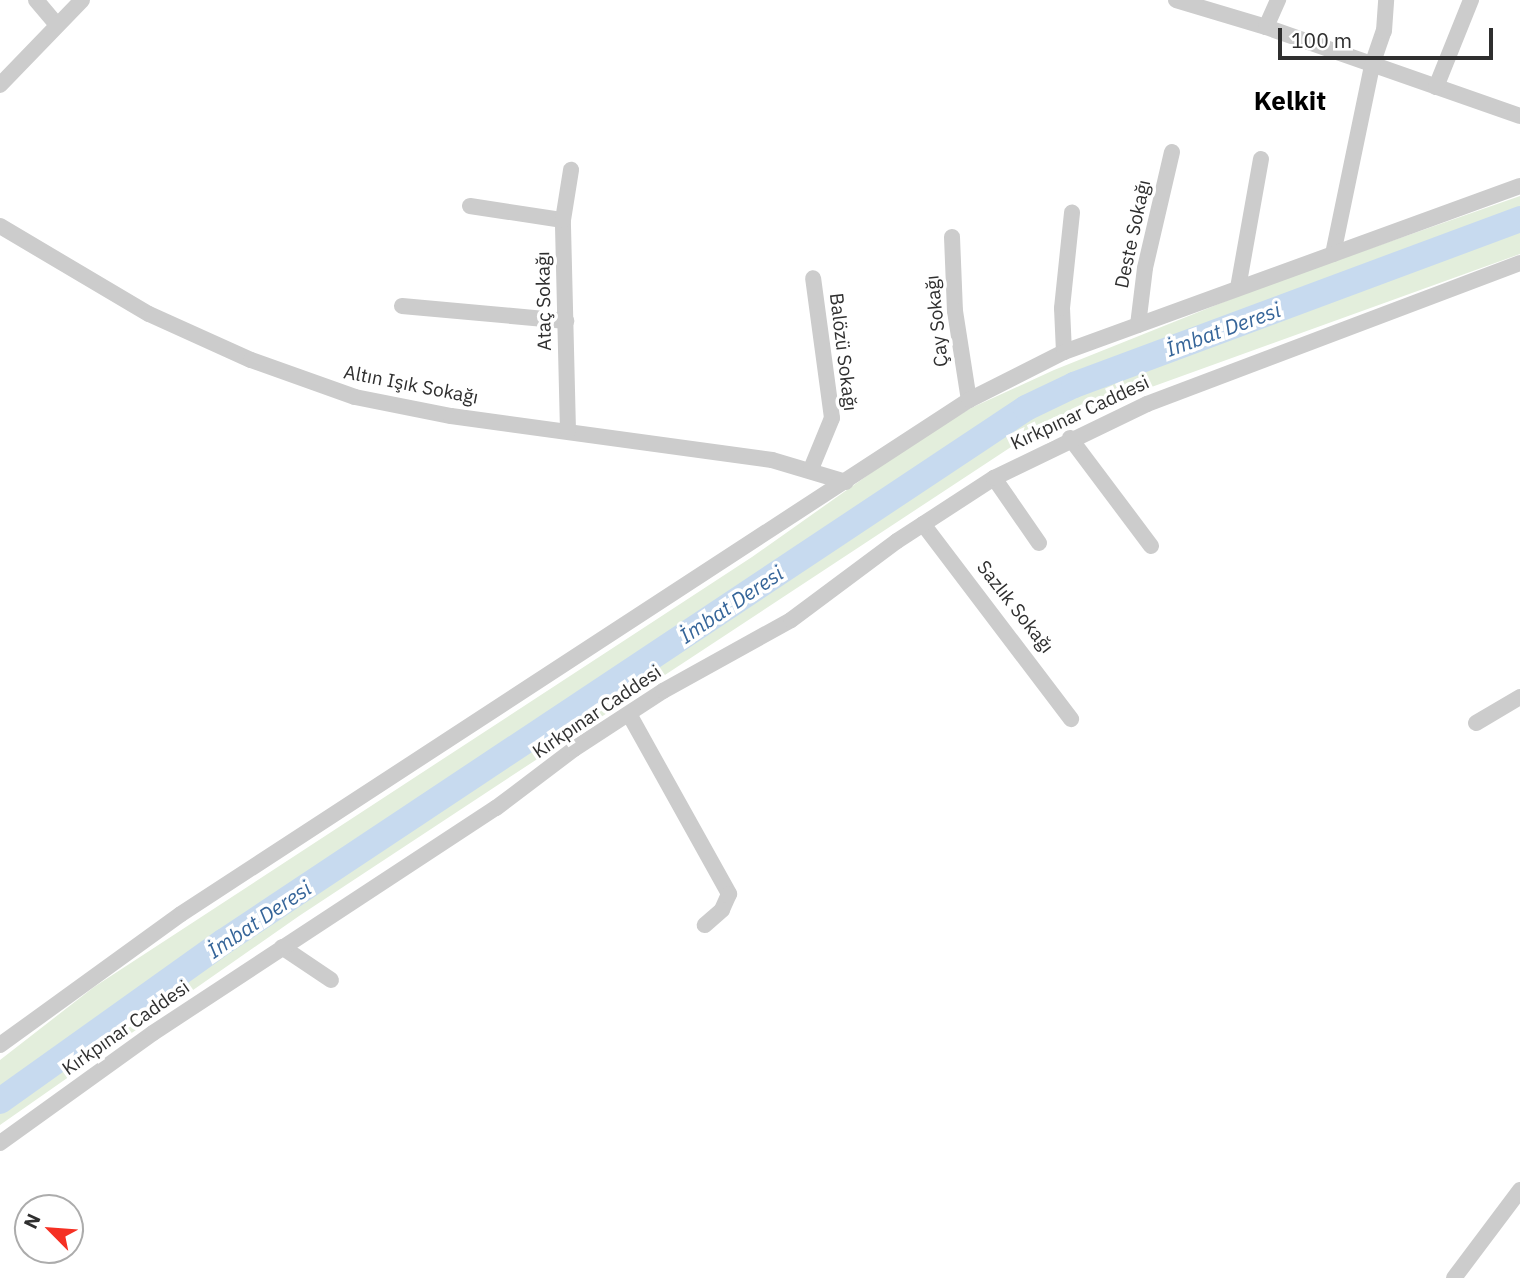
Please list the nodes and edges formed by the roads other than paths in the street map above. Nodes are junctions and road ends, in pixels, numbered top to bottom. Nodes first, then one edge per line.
1 (36, 0) edge
2 (82, 0) edge
3 (1176, 0) edge
4 (1278, 0) edge
5 (1386, 0) edge
6 (1471, 0) edge
7 (55, 23) junction
8 (1266, 27) junction
9 (1372, 65) junction
10 (0, 85) edge
11 (1436, 87) junction
12 (1520, 116) edge
13 (1172, 152) dead end
14 (1261, 159) dead end
15 (571, 170) dead end
16 (1520, 186) edge
17 (470, 206) dead end
18 (1072, 213) dead end
19 (563, 220) junction
20 (0, 226) edge
21 (952, 237) dead end
22 (1333, 254) junction
23 (1518, 268) edge
24 (813, 278) dead end
25 (1238, 288) junction
26 (402, 306) dead end
27 (566, 321) junction
28 (1138, 325) junction
29 (1064, 352) junction
30 (969, 400) junction
31 (568, 431) junction
32 (1070, 438) junction
33 (811, 469) junction
34 (994, 478) junction
35 (846, 482) junction
36 (923, 524) junction
37 (1039, 543) dead end
38 (1151, 546) dead end
39 (1520, 697) edge
40 (629, 714) junction
41 (1071, 719) dead end
42 (1476, 723) dead end
43 (705, 925) dead end
44 (282, 947) junction
45 (331, 980) dead end
46 (0, 1045) edge
47 (0, 1143) edge
48 (1520, 1190) edge
49 (1454, 1278) edge

1 - 7 street
2 - 7 street
3 - 8 street
4 - 8 street
5 - 9 street
6 - 11 street
7 - 10 street
8 - 9 street
9 - 11 street
9 - 22 street
11 - 12 street
13 - 28 street, Deste Sokağı
14 - 25 street
15 - 19 street, Ataç Sokağı
16 - 22 street
17 - 19 street
18 - 29 street
19 - 27 street, Ataç Sokağı
20 - 31 street, Altın Işık Sokağı
21 - 30 street, Çay Sokağı
22 - 25 street
23 - 32 street, Kırkpınar Caddesi
24 - 33 street, Balözü Sokağı
25 - 28 street
26 - 27 street
27 - 31 street, Ataç Sokağı
28 - 29 street
29 - 30 street
30 - 35 street
31 - 33 street, Altın Işık Sokağı
32 - 34 street, Kırkpınar Caddesi
32 - 38 street
33 - 35 street, Altın Işık Sokağı
34 - 36 street, Kırkpınar Caddesi
34 - 37 street
35 - 46 street
36 - 40 street, Kırkpınar Caddesi
36 - 41 street, Sazlık Sokağı
39 - 42 street
40 - 43 street
40 - 44 street, Kırkpınar Caddesi
44 - 45 street
44 - 47 street, Kırkpınar Caddesi
48 - 49 street

